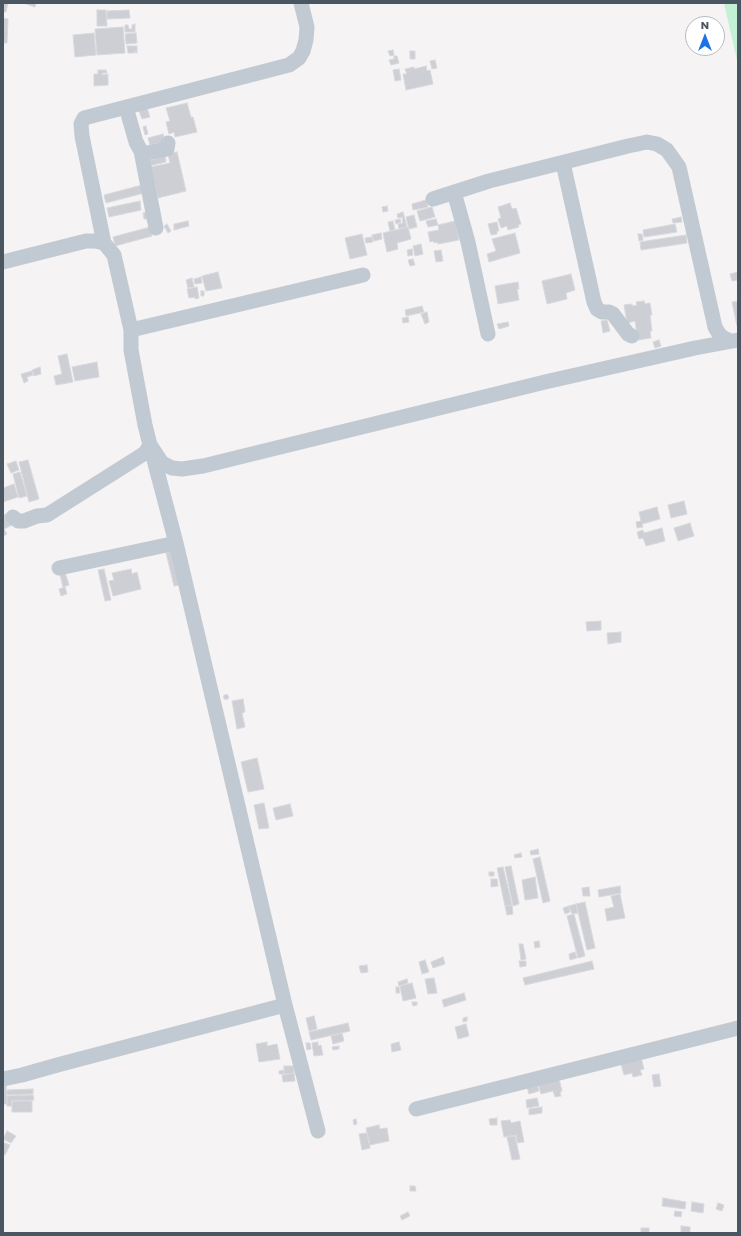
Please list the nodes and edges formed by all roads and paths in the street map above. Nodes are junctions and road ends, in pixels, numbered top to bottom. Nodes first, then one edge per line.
1 (301, 3) edge
2 (126, 107) junction
3 (168, 143) dead end
4 (141, 151) junction
5 (563, 163) junction
6 (454, 192) junction
7 (433, 199) dead end
8 (156, 228) dead end
9 (104, 243) junction
10 (3, 262) edge
11 (363, 275) dead end
12 (131, 330) junction
13 (488, 334) dead end
14 (632, 336) dead end
15 (734, 340) edge
16 (150, 445) junction
17 (14, 517) dead end
18 (176, 544) junction
19 (59, 568) dead end
20 (285, 1005) junction
21 (738, 1028) edge
22 (3, 1079) edge
23 (416, 1110) dead end
24 (318, 1131) dead end

1 - 2 street
2 - 4 street
2 - 9 street
3 - 4 street
4 - 8 street
5 - 6 street
5 - 14 street
5 - 15 street
6 - 7 street
6 - 13 street
9 - 10 street
9 - 12 street
11 - 12 street
12 - 16 street
15 - 16 street
16 - 17 street
16 - 18 street
18 - 19 street
18 - 20 street
20 - 22 street
20 - 24 street
21 - 23 street

